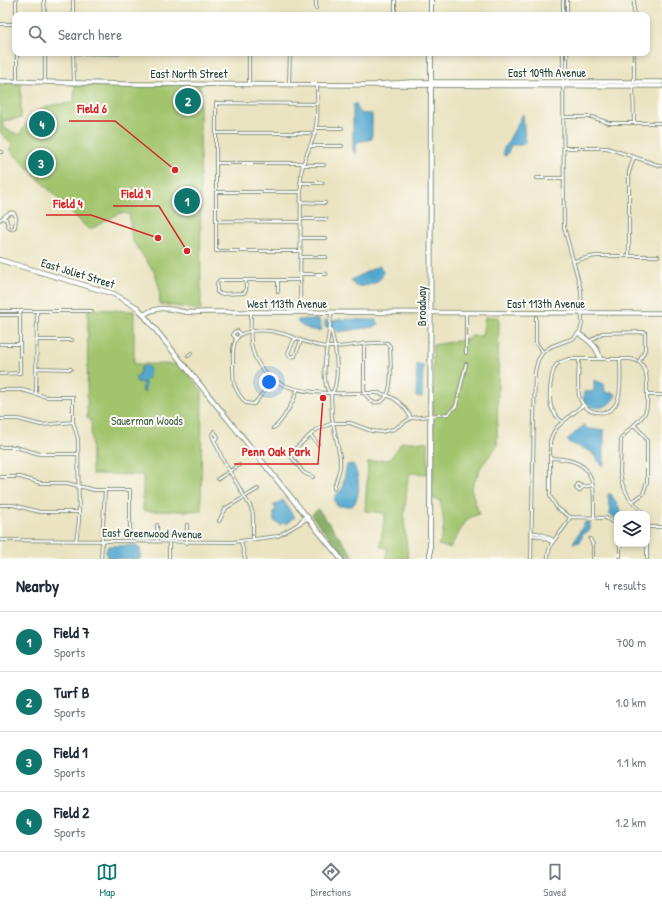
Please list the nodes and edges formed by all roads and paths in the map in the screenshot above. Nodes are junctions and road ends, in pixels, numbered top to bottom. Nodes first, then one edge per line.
1 (16, 0) edge
2 (44, 0) edge
3 (73, 0) edge
4 (316, 0) edge
5 (395, 0) edge
6 (431, 0) edge
7 (563, 0) edge
8 (567, 0) edge
9 (634, 0) edge
10 (316, 8) dead end
11 (16, 12) edge
12 (44, 12) edge
13 (73, 12) edge
14 (395, 12) edge
15 (431, 12) edge
16 (563, 12) edge
17 (567, 12) edge
18 (634, 12) edge
19 (0, 24) edge
20 (12, 24) edge
21 (17, 56) edge
22 (45, 56) edge
23 (73, 56) edge
24 (249, 56) edge
25 (290, 56) edge
26 (431, 56) edge
27 (563, 56) edge
28 (567, 56) edge
29 (634, 56) edge
30 (0, 81) edge
31 (17, 81) junction
32 (45, 81) junction
33 (74, 81) junction
34 (662, 82) edge
35 (249, 83) junction
36 (289, 84) junction
37 (317, 84) junction
38 (431, 84) junction
39 (565, 84) junction
40 (633, 84) junction
41 (662, 86) edge
42 (316, 104) junction
43 (565, 116) junction
44 (634, 122) junction
45 (662, 123) edge
46 (316, 128) junction
47 (342, 128) dead end
48 (216, 133) junction
49 (315, 133) junction
50 (310, 146) junction
51 (342, 146) dead end
52 (564, 148) junction
53 (634, 157) junction
54 (216, 163) junction
55 (302, 164) junction
56 (324, 165) dead end
57 (661, 166) edge
58 (538, 178) dead end
59 (564, 178) junction
60 (300, 183) junction
61 (324, 183) dead end
62 (216, 192) junction
63 (300, 192) junction
64 (300, 202) junction
65 (325, 203) dead end
66 (1, 219) edge
67 (326, 219) dead end
68 (300, 220) junction
69 (216, 221) junction
70 (300, 238) junction
71 (326, 238) dead end
72 (301, 251) junction
73 (629, 256) junction
74 (658, 256) dead end
75 (301, 257) junction
76 (326, 257) dead end
77 (0, 260) edge
78 (574, 261) junction
79 (301, 274) junction
80 (326, 274) dead end
81 (246, 280) junction
82 (278, 280) junction
83 (301, 280) junction
84 (278, 292) dead end
85 (0, 311) edge
86 (20, 311) junction
87 (37, 311) junction
88 (92, 311) dead end
89 (251, 312) junction
90 (300, 313) junction
91 (331, 313) junction
92 (431, 313) junction
93 (582, 313) junction
94 (662, 313) edge
95 (145, 314) junction
96 (466, 314) junction
97 (0, 315) edge
98 (20, 315) junction
99 (536, 317) dead end
100 (331, 328) junction
101 (251, 332) junction
102 (579, 333) junction
103 (240, 334) junction
104 (236, 338) junction
105 (294, 338) junction
106 (36, 340) junction
107 (72, 340) dead end
108 (301, 341) junction
109 (590, 341) junction
110 (364, 343) junction
111 (0, 344) edge
112 (20, 344) junction
113 (326, 347) junction
114 (336, 347) junction
115 (543, 352) junction
116 (191, 353) dead end
117 (466, 353) dead end
118 (188, 356) dead end
119 (579, 359) junction
120 (600, 359) junction
121 (620, 359) junction
122 (639, 362) junction
123 (466, 364) dead end
124 (36, 368) junction
125 (71, 369) dead end
126 (0, 374) edge
127 (274, 379) junction
128 (0, 390) edge
129 (297, 390) junction
130 (36, 393) junction
131 (331, 393) junction
132 (364, 393) junction
133 (388, 395) junction
134 (647, 395) junction
135 (662, 395) edge
136 (583, 405) junction
137 (430, 416) junction
138 (411, 418) junction
139 (0, 419) edge
140 (73, 422) junction
141 (562, 422) junction
142 (333, 423) junction
143 (634, 425) junction
144 (273, 428) dead end
145 (310, 436) junction
146 (214, 440) dead end
147 (318, 444) dead end
148 (0, 447) edge
149 (78, 454) junction
150 (550, 458) junction
151 (238, 464) dead end
152 (230, 472) junction
153 (0, 476) edge
154 (313, 478) dead end
155 (218, 479) dead end
156 (593, 485) junction
157 (78, 486) junction
158 (584, 487) dead end
159 (334, 488) dead end
160 (258, 489) dead end
161 (105, 490) junction
162 (245, 496) junction
163 (633, 502) junction
164 (0, 505) edge
165 (641, 511) edge
166 (78, 512) junction
167 (307, 517) junction
168 (570, 517) junction
169 (594, 518) junction
170 (219, 521) dead end
171 (614, 523) edge
172 (157, 525) dead end
173 (187, 525) dead end
174 (650, 527) edge
175 (662, 527) edge
176 (531, 534) junction
177 (253, 538) junction
178 (590, 539) dead end
179 (0, 540) edge
180 (76, 540) junction
181 (101, 541) junction
182 (130, 541) junction
183 (241, 541) junction
184 (552, 541) junction
185 (157, 542) junction
186 (169, 543) junction
187 (187, 543) junction
188 (620, 547) edge
189 (647, 547) edge
190 (101, 559) edge
191 (169, 559) edge
192 (245, 559) edge
193 (341, 559) edge
194 (430, 559) edge
195 (530, 559) edge
196 (548, 559) edge
197 (593, 559) edge
198 (620, 559) edge
199 (647, 559) edge

1 - 11 street
2 - 12 street
3 - 13 street
4 - 10 street
5 - 14 street
6 - 15 main road
7 - 16 street
8 - 17 street
9 - 18 street
19 - 20 street
21 - 31 street
22 - 32 street
23 - 33 street
24 - 35 street
25 - 36 street
26 - 38 main road, Broadway
27 - 39 street
28 - 39 street
29 - 40 street
30 - 31 street, East North Street
31 - 32 street, East North Street
32 - 33 street, East North Street
33 - 35 street, East North Street
34 - 40 street, East 109th Avenue
35 - 36 street, East North Street
36 - 37 street, East North Street
37 - 38 street, East North Street
37 - 42 street
38 - 39 street, East 109th Avenue
38 - 92 main road, Broadway
39 - 40 street, East 109th Avenue
39 - 43 street
40 - 41 street, East 109th Avenue
40 - 44 street
42 - 46 street
42 - 48 street
43 - 44 street
43 - 52 street
44 - 45 street
46 - 47 street
46 - 49 street
48 - 49 street
48 - 54 street
49 - 50 street
50 - 51 street
50 - 55 street
52 - 53 street
52 - 59 street
53 - 57 street
53 - 73 street
54 - 55 street
54 - 62 street
55 - 56 street
55 - 60 street
58 - 59 street
59 - 78 street
60 - 61 street
60 - 63 street
62 - 63 street
62 - 69 street
63 - 64 street
64 - 65 street
64 - 68 street
66 - 66 street
67 - 68 street
68 - 69 street
68 - 70 street
69 - 72 street
70 - 71 street
70 - 72 street
72 - 75 street
73 - 74 street
73 - 78 street
75 - 76 street
75 - 79 street
77 - 95 main road, East Joliet Street
78 - 93 street
79 - 80 street
79 - 83 street
81 - 81 street
81 - 82 street
82 - 83 street
82 - 84 street
83 - 90 street
85 - 86 street
86 - 87 street
86 - 98 street
87 - 88 street
87 - 106 street
89 - 90 street, West 113th Avenue
89 - 95 street, West 113th Avenue
89 - 101 street
90 - 91 street, West 113th Avenue
91 - 92 street, West 113th Avenue
91 - 100 street
92 - 96 street, East 113th Avenue
92 - 137 main road, Broadway
93 - 94 street, East 113th Avenue
93 - 96 street, East 113th Avenue
93 - 102 street
95 - 167 main road, East Joliet Street
96 - 117 street
97 - 98 street
98 - 112 street
99 - 115 street
100 - 113 street
100 - 114 street
101 - 103 street
101 - 105 street
101 - 127 street
102 - 109 street
102 - 115 street
103 - 104 street
103 - 104 street
104 - 127 street
105 - 108 street
105 - 108 street
106 - 107 street
106 - 124 street
108 - 113 street
109 - 120 street
109 - 122 street
110 - 114 street
110 - 132 street
110 - 133 street
111 - 112 street
112 - 126 street
113 - 114 street
113 - 131 street
114 - 131 street
115 - 176 street
116 - 118 street
119 - 120 street
119 - 136 street
119 - 141 street
120 - 121 street
121 - 122 street
121 - 136 street
122 - 134 street
123 - 137 street
124 - 125 street
124 - 130 street
127 - 129 street
128 - 130 street
129 - 131 street
129 - 144 street
130 - 140 street
131 - 132 street
131 - 142 street
132 - 133 street
132 - 133 street
133 - 138 street
134 - 135 street
134 - 143 street
136 - 141 street
137 - 138 street
137 - 194 main road, Broadway
138 - 142 street
139 - 140 street
140 - 149 street
141 - 150 street
142 - 145 street
142 - 159 street
143 - 163 street
143 - 163 street
145 - 147 street
145 - 154 street
146 - 152 street
148 - 149 street
149 - 157 street
150 - 156 street
150 - 168 street
151 - 152 street
152 - 155 street
152 - 162 street
153 - 157 street
156 - 158 street
156 - 169 street
157 - 161 street
157 - 166 street
160 - 162 street
161 - 181 street
161 - 182 street
162 - 170 street
162 - 177 street
163 - 165 street
164 - 166 street
166 - 180 street
167 - 177 street, East Greenwood Avenue
167 - 193 main road, East Joliet Street
168 - 169 street
168 - 184 street
169 - 171 street
172 - 185 street
173 - 187 street
174 - 175 street
176 - 184 street
176 - 195 street
177 - 183 street, East Greenwood Avenue
178 - 197 street
179 - 180 street, East Greenwood Avenue
180 - 181 street, East Greenwood Avenue
181 - 182 street, East Greenwood Avenue
181 - 190 street
182 - 185 street, East Greenwood Avenue
183 - 187 street, East Greenwood Avenue
183 - 192 street
184 - 196 street
185 - 186 street, East Greenwood Avenue
186 - 187 street, East Greenwood Avenue
186 - 191 street
188 - 198 street
189 - 199 street

